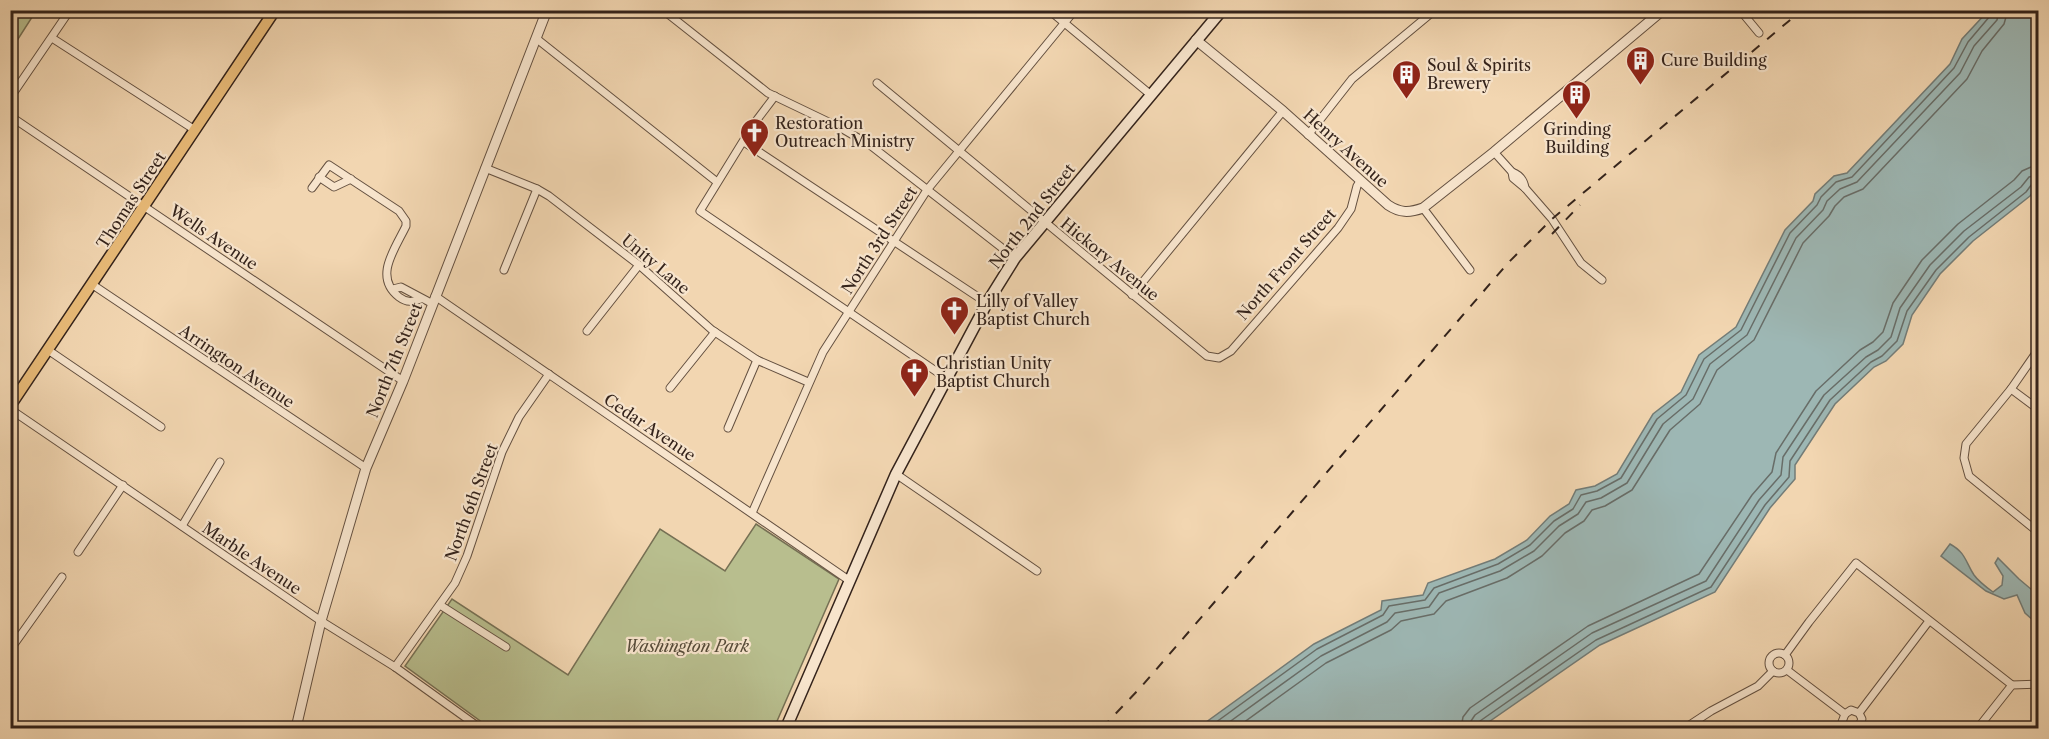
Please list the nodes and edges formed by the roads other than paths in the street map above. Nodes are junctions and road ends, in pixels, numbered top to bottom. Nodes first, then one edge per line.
1 (70, 10) edge
2 (275, 10) edge
3 (547, 10) edge
4 (1049, 10) edge
5 (1075, 10) edge
6 (1222, 10) edge
7 (1435, 10) edge
8 (1663, 10) edge
9 (1740, 10) edge
10 (667, 12) edge
11 (1064, 23) junction
12 (1760, 33) dead end
13 (52, 38) junction
14 (537, 39) junction
15 (1196, 40) junction
16 (877, 83) dead end
17 (1151, 95) junction
18 (775, 96) junction
19 (10, 98) edge
20 (1283, 111) junction
21 (10, 116) edge
22 (195, 130) junction
23 (1308, 135) junction
24 (744, 142) junction
25 (958, 151) junction
26 (1494, 152) junction
27 (485, 168) junction
28 (319, 177) junction
29 (351, 179) junction
30 (1360, 181) junction
31 (717, 182) junction
32 (312, 188) dead end
33 (537, 189) junction
34 (927, 190) junction
35 (144, 206) junction
36 (1423, 208) junction
37 (1044, 222) junction
38 (895, 242) junction
39 (1015, 258) junction
40 (639, 265) junction
41 (504, 270) dead end
42 (1470, 270) dead end
43 (1602, 280) dead end
44 (93, 285) junction
45 (1132, 294) junction
46 (434, 300) junction
47 (987, 303) junction
48 (848, 313) junction
49 (587, 331) dead end
50 (715, 332) junction
51 (48, 350) junction
52 (2038, 350) edge
53 (1219, 358) joint
54 (757, 360) junction
55 (549, 374) junction
56 (946, 378) junction
57 (403, 381) junction
58 (808, 382) junction
59 (670, 388) dead end
60 (2011, 390) junction
61 (10, 407) edge
62 (2038, 409) edge
63 (160, 427) dead end
64 (728, 428) dead end
65 (220, 462) dead end
66 (366, 468) junction
67 (896, 474) junction
68 (123, 485) junction
69 (752, 513) junction
70 (182, 526) junction
71 (2038, 532) edge
72 (78, 552) dead end
73 (1037, 571) dead end
74 (62, 577) dead end
75 (850, 581) junction
76 (440, 605) junction
77 (321, 621) junction
78 (1929, 621) junction
79 (506, 647) dead end
80 (10, 650) edge
81 (1785, 655) junction
82 (395, 667) junction
83 (1787, 670) junction
84 (1773, 671) junction
85 (2038, 684) edge
86 (2012, 686) junction
87 (1859, 713) junction
88 (1845, 714) junction
89 (1846, 728) edge
90 (1860, 728) edge
91 (296, 729) edge
92 (480, 729) edge
93 (786, 729) edge
94 (1685, 729) edge
95 (1978, 729) edge

1 - 13 street
2 - 22 main road, Thomas Street
3 - 14 street, North 7th Street
4 - 11 street
5 - 11 street, North 3rd Street
6 - 15 main road, North 2nd Street
7 - 23 street
8 - 26 street
9 - 12 street
10 - 18 street
11 - 17 street
11 - 25 street, North 3rd Street
13 - 19 street
13 - 22 street
14 - 27 street, North 7th Street
14 - 31 street
15 - 17 main road, North 2nd Street
15 - 20 street, Henry Avenue
16 - 25 street, Hickory Avenue
17 - 37 main road, North 2nd Street
18 - 24 street
18 - 34 street
20 - 23 street, Henry Avenue
20 - 45 street
21 - 35 street, Wells Avenue
22 - 35 main road, Thomas Street
23 - 30 street, Henry Avenue
24 - 31 street
24 - 38 street
25 - 34 street, North 3rd Street
25 - 37 street, Hickory Avenue
26 - 36 street
26 - 43 street
27 - 33 street, Unity Lane
27 - 46 street, North 7th Street
28 - 29 street
28 - 29 street
28 - 32 street
29 - 46 street, Cedar Avenue
30 - 36 street, Henry Avenue
30 - 53 street, North Front Street
31 - 48 street
33 - 40 street, Unity Lane
33 - 41 street
34 - 38 street, North 3rd Street
34 - 39 street
35 - 44 main road, Thomas Street
35 - 57 street, Wells Avenue
36 - 42 street
37 - 39 main road, North 2nd Street
37 - 45 street, Hickory Avenue
38 - 47 street
38 - 48 street, North 3rd Street
39 - 47 main road, North 2nd Street
40 - 49 street
40 - 50 street, Unity Lane
44 - 51 main road, Thomas Street
44 - 66 street, Arrington Avenue
45 - 53 street, Hickory Avenue
46 - 55 street, Cedar Avenue
46 - 57 street, North 7th Street
47 - 56 main road, North 2nd Street
48 - 56 street
48 - 58 street, North 3rd Street
50 - 54 street, Unity Lane
50 - 59 street
51 - 61 main road, Thomas Street
51 - 63 street
52 - 60 street
54 - 58 street, Unity Lane
54 - 64 street
55 - 69 street, Cedar Avenue
55 - 76 street, North 6th Street
56 - 67 main road, North 2nd Street
57 - 66 street, North 7th Street
58 - 69 street, North 3rd Street
60 - 62 street
60 - 71 street
61 - 68 street, Marble Avenue
65 - 70 street
66 - 77 street, North 7th Street
67 - 73 street
67 - 75 main road, North 2nd Street
68 - 70 street, Marble Avenue
68 - 72 street
69 - 75 street, Cedar Avenue
70 - 77 street, Marble Avenue
74 - 80 street
75 - 93 main road, North 2nd Street
76 - 79 street
76 - 82 street, North 6th Street
77 - 82 street, Marble Avenue
77 - 91 street, North 7th Street
78 - 81 street
78 - 86 street
78 - 87 street
81 - 83 street
81 - 84 street
82 - 92 street, Marble Avenue
83 - 84 street
83 - 88 street
84 - 94 street
85 - 86 street
86 - 95 street
87 - 88 street
87 - 90 street
88 - 89 street

